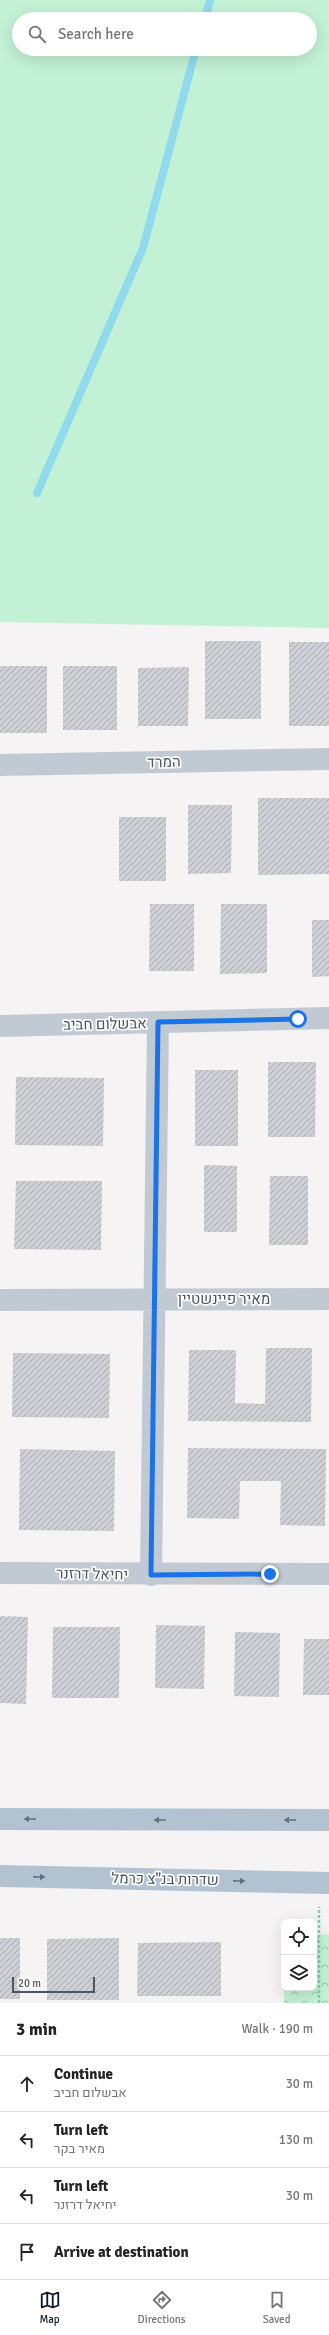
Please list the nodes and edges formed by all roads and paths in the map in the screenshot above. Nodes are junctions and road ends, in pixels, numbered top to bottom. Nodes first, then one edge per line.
1 (329, 759) edge
2 (0, 765) edge
3 (329, 1018) edge
4 (158, 1022) junction
5 (0, 1026) edge
6 (155, 1299) junction
7 (329, 1299) edge
8 (0, 1300) edge
9 (0, 1573) edge
10 (329, 1574) edge
11 (151, 1575) junction
12 (0, 1819) edge
13 (329, 1820) edge
14 (0, 1876) edge
15 (324, 1883) edge
16 (319, 2003) edge

1 - 2 street, המרד
3 - 4 street, אבשלום חביב
4 - 5 street, אבשלום חביב
4 - 6 street
6 - 7 street, מאיר פיינשטיין
6 - 8 street, מאיר פיינשטיין
6 - 11 street
9 - 11 street, יחיאל דרזנר
10 - 11 street, יחיאל דרזנר
13 -> 12 main road
14 -> 15 main road, שדרות בנ"צ כרמל
15 - 16 path

